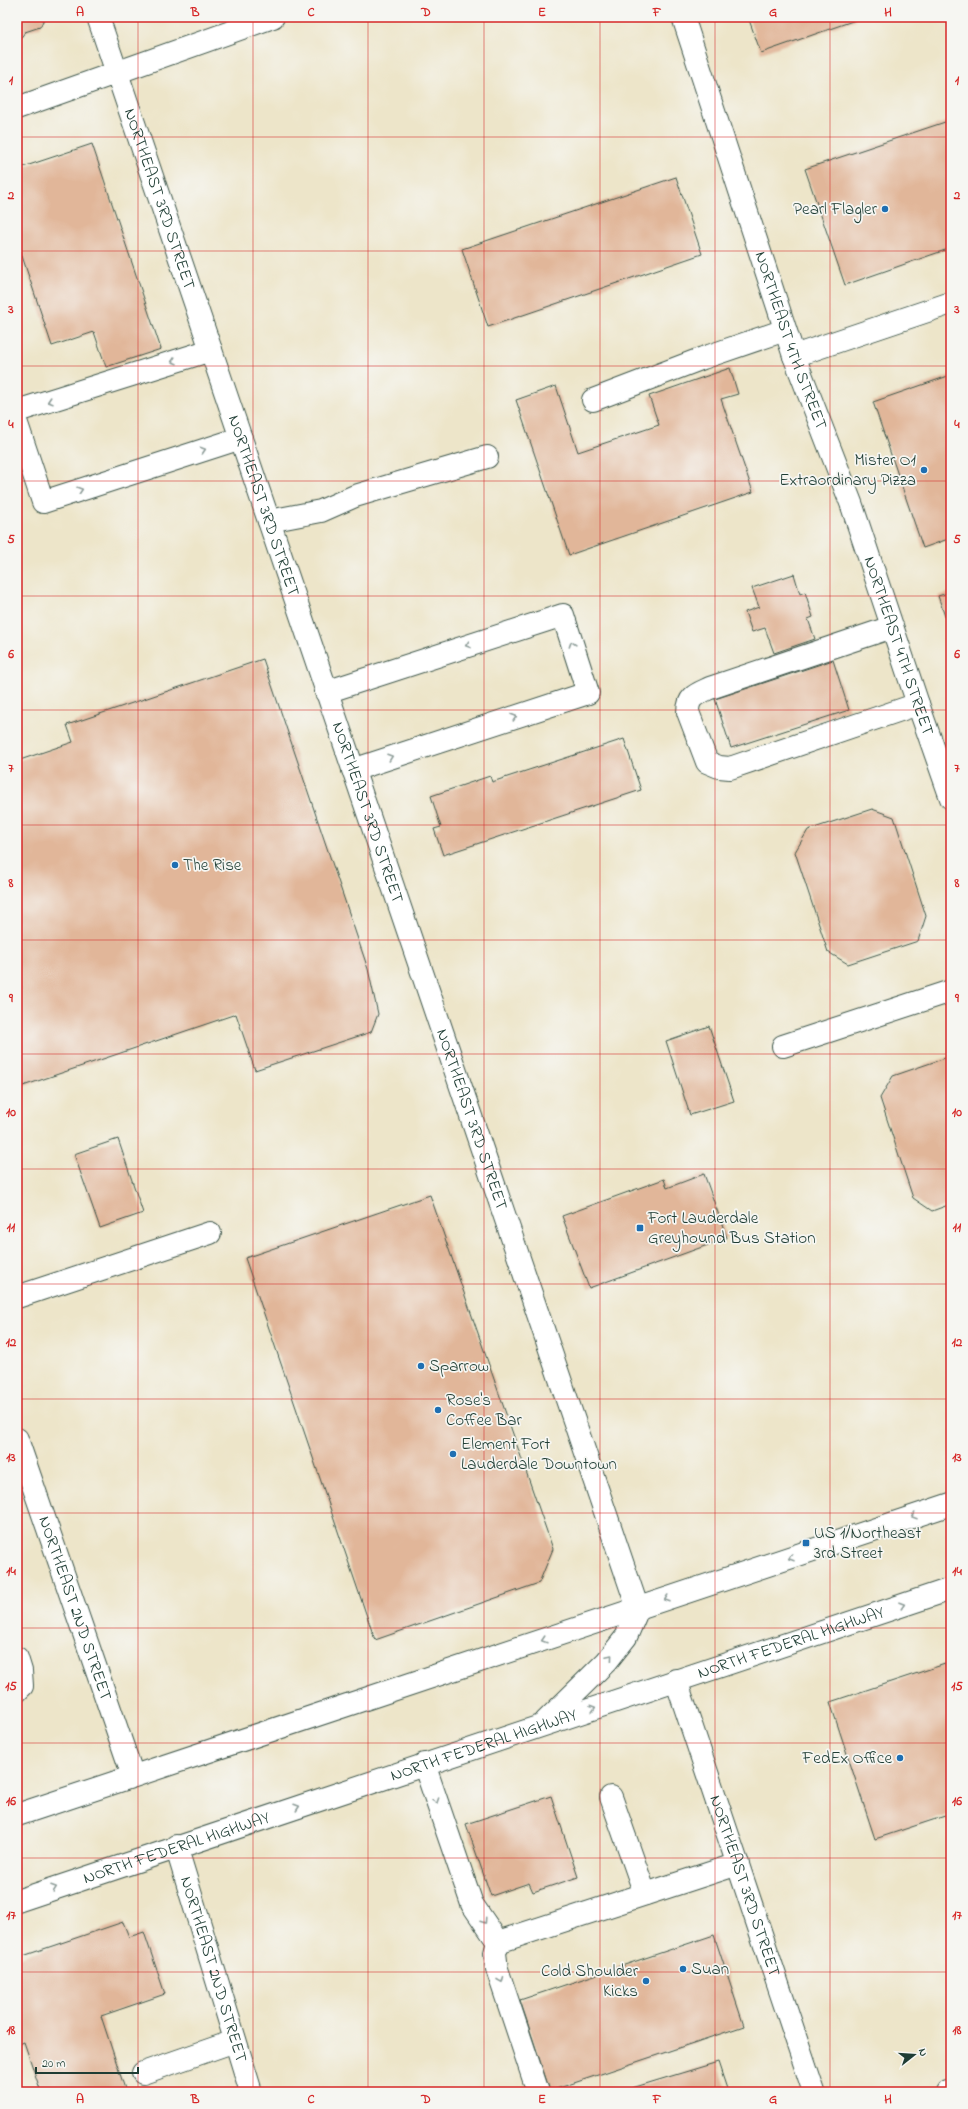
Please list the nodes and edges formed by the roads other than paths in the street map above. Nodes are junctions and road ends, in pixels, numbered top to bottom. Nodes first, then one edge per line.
1 (98, 17) edge
2 (273, 17) edge
3 (683, 17) edge
4 (117, 73) junction
5 (17, 108) edge
6 (951, 303) edge
7 (786, 330) junction
8 (211, 350) junction
9 (794, 356) junction
10 (593, 400) dead end
11 (17, 412) edge
12 (17, 424) edge
13 (241, 438) junction
14 (487, 457) dead end
15 (269, 521) junction
16 (892, 628) junction
17 (326, 692) junction
18 (918, 704) junction
19 (354, 770) junction
20 (951, 798) edge
21 (951, 991) edge
22 (783, 1046) dead end
23 (210, 1234) dead end
24 (17, 1297) edge
25 (17, 1439) edge
26 (951, 1504) edge
27 (951, 1589) edge
28 (638, 1609) junction
29 (17, 1658) edge
30 (676, 1680) junction
31 (17, 1692) edge
32 (543, 1725) junction
33 (424, 1764) junction
34 (133, 1776) junction
35 (610, 1797) dead end
36 (17, 1815) edge
37 (176, 1846) junction
38 (738, 1864) junction
39 (645, 1894) junction
40 (17, 1901) edge
41 (498, 1942) junction
42 (235, 2041) junction
43 (143, 2073) dead end
44 (951, 2090) edge
45 (251, 2092) edge
46 (538, 2092) edge
47 (814, 2092) edge
48 (947, 2092) edge

1 - 4 street, NORTHEAST 3RD STREET
2 - 4 street
3 - 7 street, NORTHEAST 4TH STREET
4 - 5 street
4 - 8 street, NORTHEAST 3RD STREET
6 - 9 street
7 - 9 street, NORTHEAST 4TH STREET
7 - 10 street
8 -> 11 street
8 - 13 street, NORTHEAST 3RD STREET
9 - 16 street, NORTHEAST 4TH STREET
12 -> 13 street
13 - 15 street, NORTHEAST 3RD STREET
14 - 15 street
15 - 17 street, NORTHEAST 3RD STREET
16 - 18 street, NORTHEAST 4TH STREET
16 - 18 street
17 - 19 street, NORTHEAST 3RD STREET
19 -> 17 street
18 - 20 street, NORTHEAST 4TH STREET
19 - 28 street, NORTHEAST 3RD STREET
21 - 22 street
23 - 24 street
25 - 34 street, NORTHEAST 2ND STREET
26 -> 28 street
30 -> 27 street, NORTH FEDERAL HIGHWAY
32 -> 28 street
28 -> 34 street
29 - 31 street
32 -> 30 street, NORTH FEDERAL HIGHWAY
30 - 38 street, NORTHEAST 3RD STREET
32 - 33 street, NORTH FEDERAL HIGHWAY
37 -> 33 street, NORTH FEDERAL HIGHWAY
33 -> 41 street
34 - 36 street
35 - 39 street
40 -> 37 street, NORTH FEDERAL HIGHWAY
37 - 42 street, NORTHEAST 2ND STREET
38 - 39 street
38 - 47 street, NORTHEAST 3RD STREET
39 - 41 street
41 -> 46 street
42 - 43 street
42 - 45 street, NORTHEAST 2ND STREET
44 - 48 street

